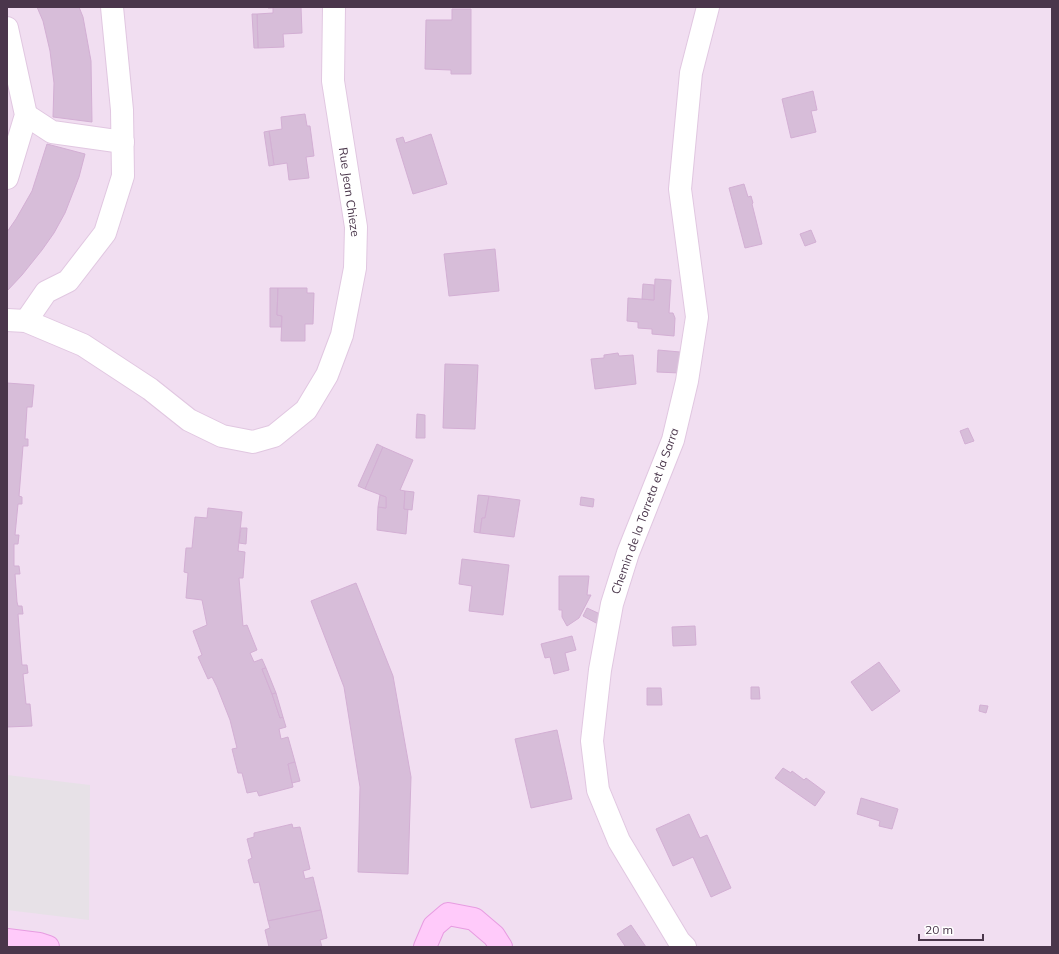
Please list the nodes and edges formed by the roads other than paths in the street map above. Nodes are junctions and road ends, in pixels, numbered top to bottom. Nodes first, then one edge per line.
1 (112, 7) edge
2 (334, 7) edge
3 (708, 7) edge
4 (7, 28) edge
5 (26, 115) junction
6 (123, 142) junction
7 (7, 178) edge
8 (16, 321) edge
9 (7, 940) edge
10 (48, 947) edge
11 (425, 947) edge
12 (501, 947) edge
13 (685, 947) edge

1 - 6 street
2 - 8 street, Rue Jean Chieze
3 - 13 street, Chemin de la Torreta et la Sarra
4 - 5 street
5 - 6 street
5 - 7 street
6 - 8 street
9 - 10 main road
11 - 12 main road

